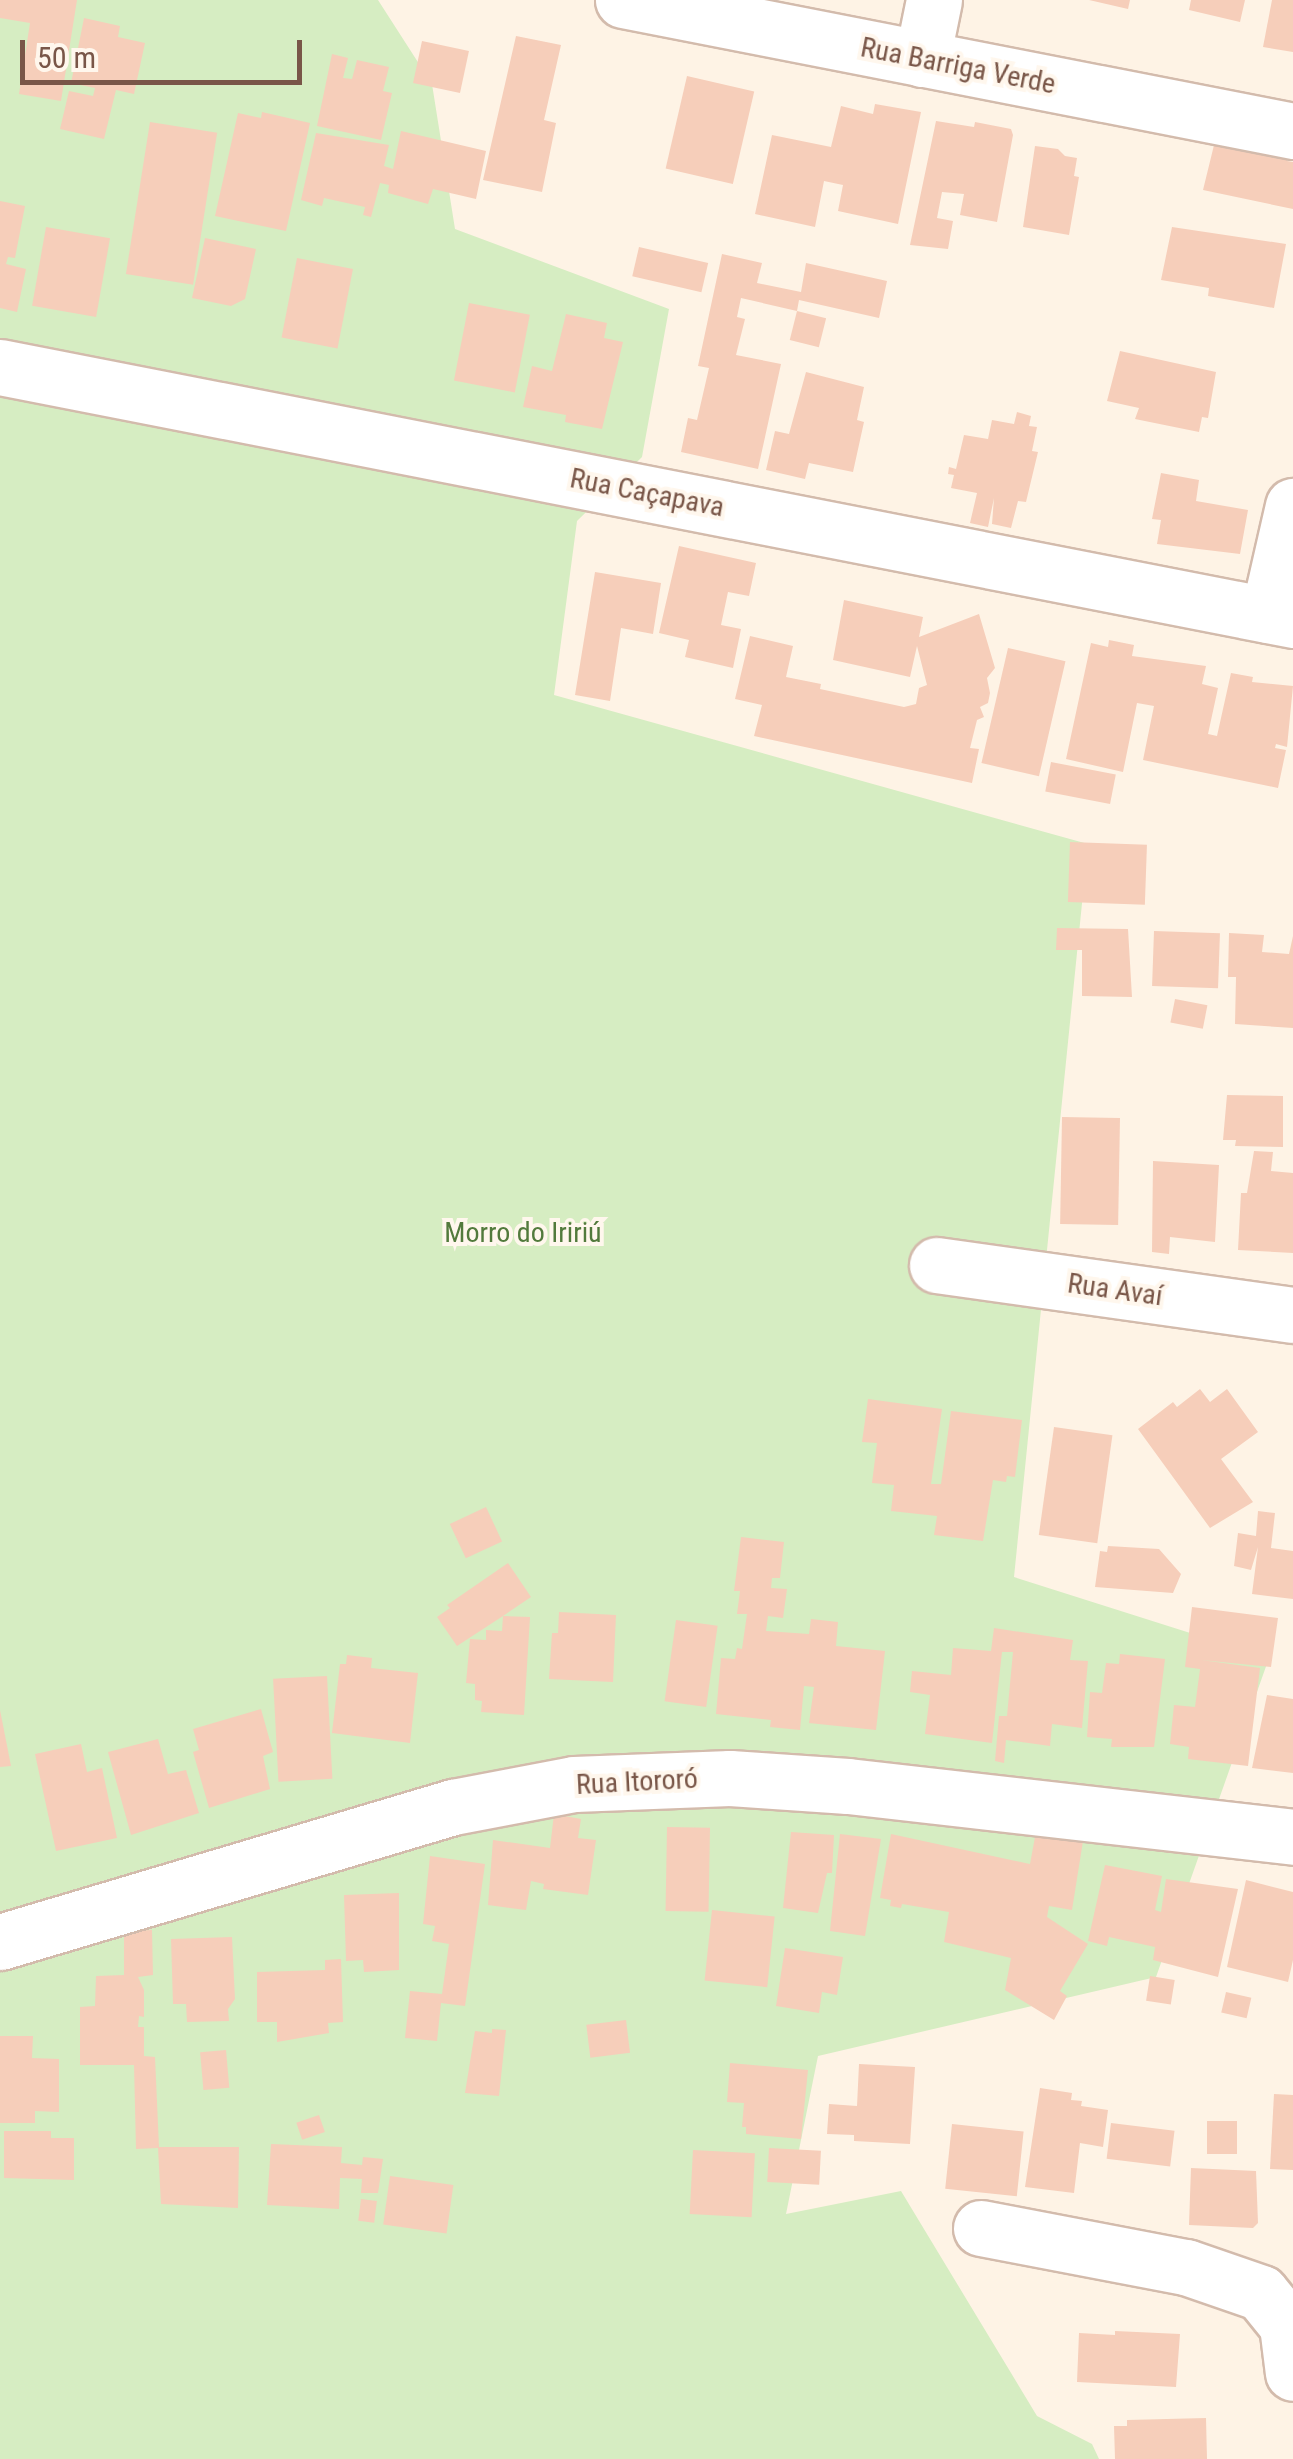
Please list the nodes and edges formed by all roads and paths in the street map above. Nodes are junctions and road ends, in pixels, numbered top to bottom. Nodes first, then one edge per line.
1 (622, 0) edge
2 (934, 0) edge
3 (922, 58) junction
4 (1293, 131) edge
5 (0, 367) edge
6 (1293, 506) edge
7 (1280, 617) edge
8 (937, 1265) dead end
9 (1293, 1315) edge
10 (1293, 1837) edge
11 (0, 1942) edge
12 (981, 2228) dead end
13 (1293, 2373) edge

1 - 3 street, Rua Barriga Verde
2 - 3 street
3 - 4 street, Rua Barriga Verde
5 - 7 street, Rua Caçapava
6 - 7 street
8 - 9 street, Rua Avaí
10 - 11 street, Rua Itororó
12 - 13 street

